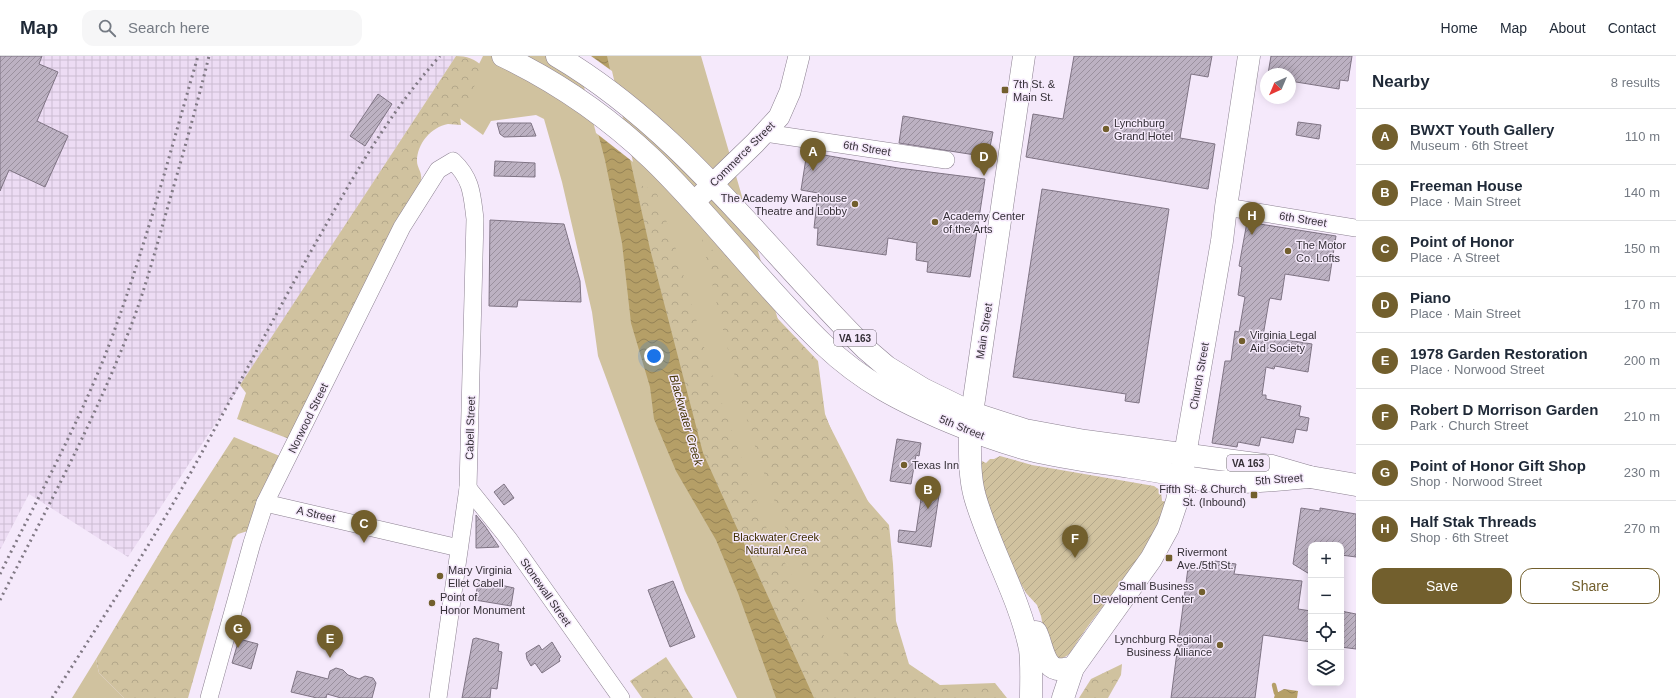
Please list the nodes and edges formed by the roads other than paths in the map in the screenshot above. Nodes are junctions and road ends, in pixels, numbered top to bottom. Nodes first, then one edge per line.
1 (503, 56) edge
2 (557, 56) edge
3 (799, 56) edge
4 (1024, 56) edge
5 (1249, 56) edge
6 (765, 133) junction
7 (946, 160) dead end
8 (454, 161) joint
9 (712, 184) junction
10 (694, 202) junction
11 (1226, 207) junction
12 (1356, 228) edge
13 (971, 422) junction
14 (1185, 454) junction
15 (1182, 476) junction
16 (1310, 477) junction
17 (1356, 485) edge
18 (468, 488) junction
19 (266, 503) junction
20 (459, 548) junction
21 (1015, 600) junction
22 (1073, 668) junction
23 (208, 698) edge
24 (438, 698) edge
25 (621, 698) edge
26 (1031, 698) edge
27 (1063, 698) edge

1 - 10 main road, 5th Street
2 - 9 main road, 5th Street
3 - 6 street, Commerce Street
4 - 13 main road, Main Street
5 - 11 main road, Church Street
6 - 7 street, 6th Street
6 - 9 street, Commerce Street
8 - 18 street, Cabell Street
8 - 19 street, Norwood Street
9 - 10 street, Commerce Street
9 - 13 main road, 5th Street / VA 163
10 - 13 main road, 5th Street
11 - 12 street, 6th Street
11 - 14 main road, Church Street
13 - 14 main road, 5th Street / VA 163
13 - 15 main road, 5th Street
13 - 21 main road, Main Street
14 - 15 main road, Church Street
14 - 16 main road, 5th Street / VA 163
15 - 16 main road, 5th Street
15 - 22 main road, Church Street
16 - 17 main road, 5th Street / VA 163
18 - 20 street, Cabell Street
18 - 25 street, Stonewall Street
19 - 20 street, A Street
19 - 23 street, Norwood Street
20 - 24 street, Cabell Street
21 - 22 main road
21 - 26 main road
22 - 27 main road, Church Street

